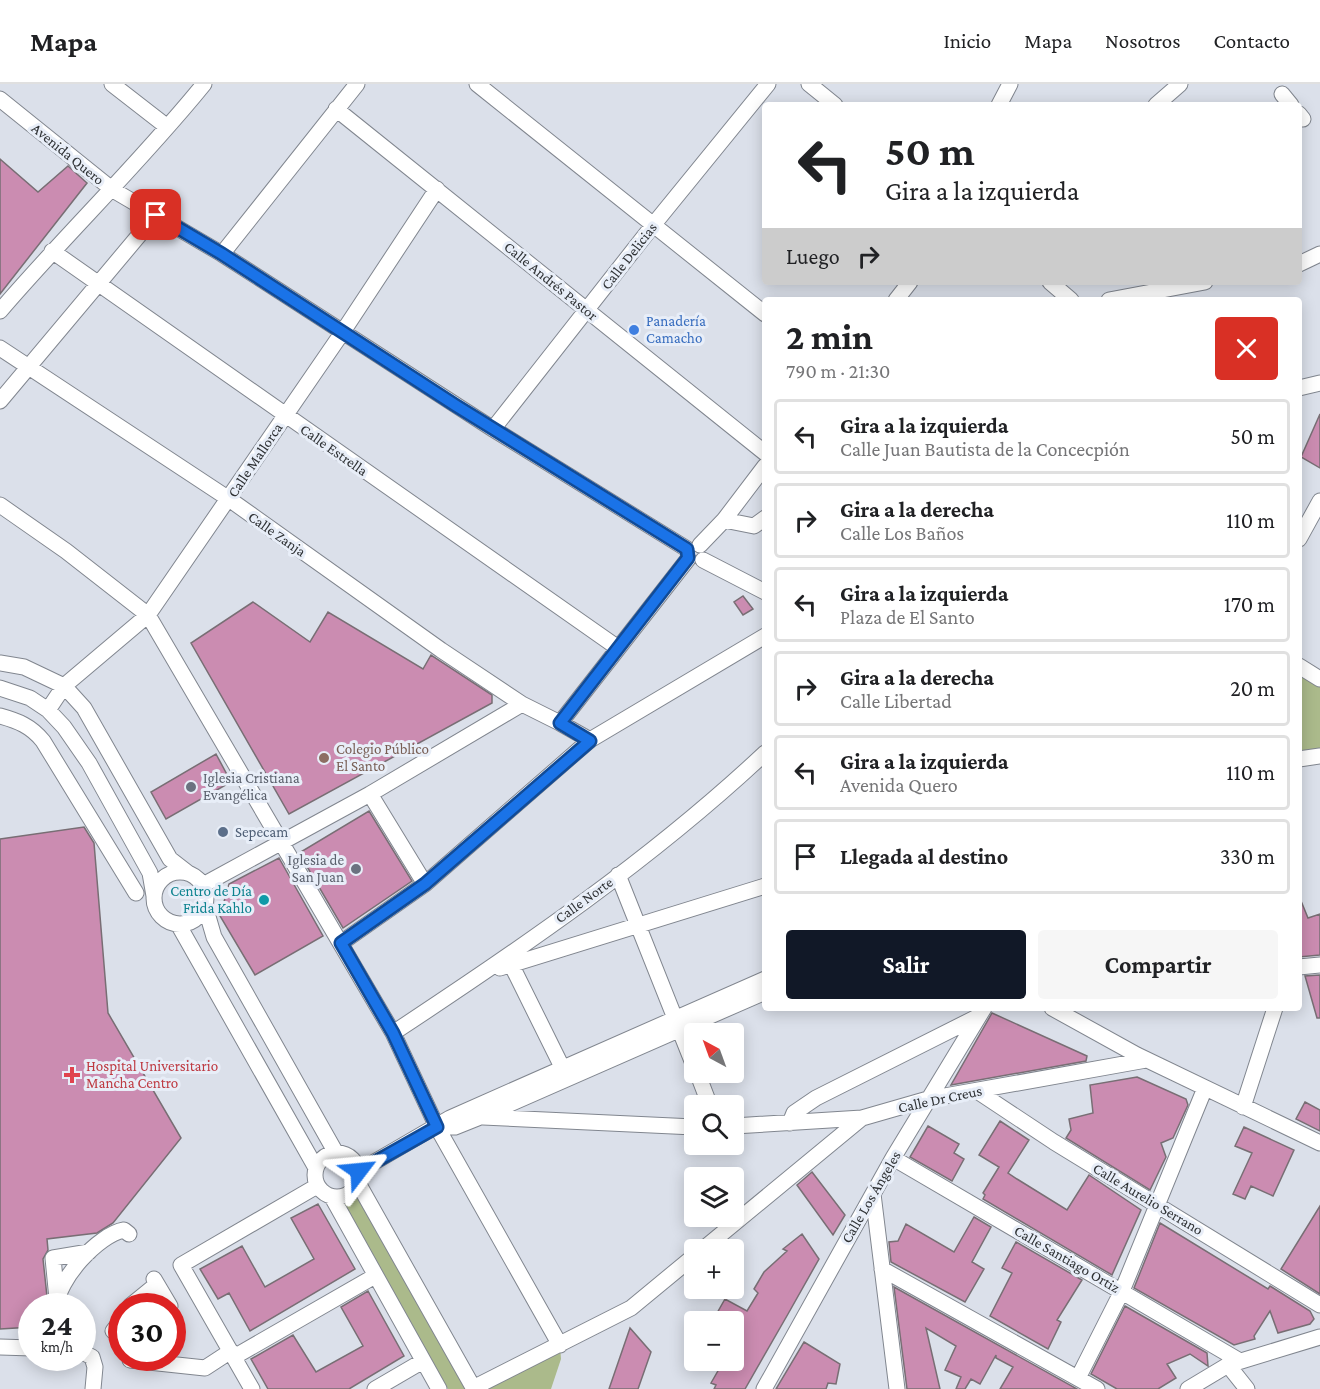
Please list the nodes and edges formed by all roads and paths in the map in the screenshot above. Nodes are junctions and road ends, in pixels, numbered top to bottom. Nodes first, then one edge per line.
1 (112, 84) edge
2 (357, 84) edge
3 (477, 84) edge
4 (768, 84) edge
5 (809, 84) edge
6 (1180, 84) edge
7 (1007, 85) edge
8 (197, 86) edge
9 (0, 99) edge
10 (831, 102) edge
11 (1000, 102) edge
12 (1159, 102) edge
13 (336, 109) junction
14 (166, 126) junction
15 (437, 189) junction
16 (113, 190) junction
17 (156, 215) junction
18 (654, 224) junction
19 (52, 251) junction
20 (222, 254) junction
21 (1320, 254) edge
22 (1302, 263) edge
23 (98, 284) junction
24 (908, 285) edge
25 (1054, 285) edge
26 (1189, 285) edge
27 (898, 297) edge
28 (1068, 297) edge
29 (1125, 297) edge
30 (587, 310) junction
31 (0, 311) edge
32 (762, 312) edge
33 (342, 333) junction
34 (0, 348) edge
35 (29, 367) junction
36 (1320, 382) edge
37 (1302, 387) edge
38 (0, 401) edge
39 (285, 416) junction
40 (493, 429) junction
41 (762, 451) edge
42 (762, 470) edge
43 (229, 499) junction
44 (1320, 501) edge
45 (0, 505) edge
46 (724, 520) junction
47 (762, 520) edge
48 (1302, 533) edge
49 (695, 553) junction
50 (762, 590) edge
51 (148, 615) junction
52 (762, 638) edge
53 (618, 648) junction
54 (0, 663) edge
55 (1302, 668) edge
56 (1320, 679) edge
57 (64, 686) junction
58 (0, 688) edge
59 (522, 704) junction
60 (48, 710) junction
61 (0, 716) edge
62 (560, 723) junction
63 (590, 741) junction
64 (762, 755) edge
65 (1320, 756) edge
66 (1302, 759) edge
67 (370, 794) junction
68 (281, 842) junction
69 (188, 873) junction
70 (618, 875) junction
71 (425, 884) junction
72 (203, 885) junction
73 (762, 887) edge
74 (136, 892) dead end
75 (154, 896) junction
76 (205, 906) junction
77 (178, 924) junction
78 (637, 927) junction
79 (341, 943) junction
80 (511, 964) junction
81 (1320, 965) edge
82 (1302, 967) edge
83 (486, 973) junction
84 (762, 981) edge
85 (762, 993) edge
86 (1057, 1011) edge
87 (1274, 1011) edge
88 (981, 1012) edge
89 (678, 1024) junction
90 (393, 1033) junction
91 (684, 1040) edge
92 (1146, 1060) junction
93 (562, 1067) junction
94 (1205, 1088) junction
95 (977, 1091) junction
96 (928, 1100) junction
97 (1243, 1107) junction
98 (480, 1117) junction
99 (862, 1118) junction
100 (790, 1123) junction
101 (744, 1125) edge
102 (437, 1127) junction
103 (684, 1127) edge
104 (1320, 1143) edge
105 (336, 1153) junction
106 (893, 1158) junction
107 (316, 1168) junction
108 (358, 1177) junction
109 (318, 1186) junction
110 (873, 1194) junction
111 (332, 1197) junction
112 (1158, 1204) junction
113 (129, 1234) dead end
114 (715, 1239) edge
115 (88, 1252) junction
116 (684, 1264) edge
117 (882, 1269) junction
118 (375, 1276) junction
119 (1122, 1291) junction
120 (56, 1293) edge
121 (61, 1293) edge
122 (143, 1293) edge
123 (162, 1293) edge
124 (1320, 1305) edge
125 (1320, 1337) edge
126 (560, 1345) junction
127 (0, 1347) edge
128 (18, 1348) edge
129 (232, 1354) junction
130 (423, 1361) junction
131 (1234, 1363) junction
132 (186, 1366) edge
133 (95, 1371) edge
134 (1078, 1378) junction
135 (474, 1388) edge
136 (93, 1389) edge
137 (252, 1389) edge
138 (375, 1389) edge
139 (439, 1389) edge
140 (764, 1389) edge
141 (897, 1389) edge
142 (1096, 1389) edge
143 (1188, 1389) edge
144 (1247, 1389) edge

1 - 14 street
2 - 13 street
3 - 18 street
4 - 18 street, Calle Delicias
5 - 10 street
6 - 12 street
7 - 11 street
8 - 14 street
9 - 16 street, Avenida Quero
13 - 15 street, Calle Andrés Pastor
13 - 20 street
14 - 16 street
15 - 30 street, Calle Andrés Pastor
15 - 33 street, Calle Mallorca
16 - 17 street, Avenida Quero
16 - 19 street
17 - 20 street, Avenida Quero
17 - 23 street
18 - 30 street, Calle Delicias
18 - 32 street
19 - 23 street, Calle Estrella
19 - 31 street
20 - 33 street, Avenida Quero
21 - 22 street
23 - 35 street
23 - 39 street, Calle Estrella
24 - 27 street
25 - 28 street
26 - 29 street
30 - 40 street, Calle Delicias
30 - 41 street, Calle Andrés Pastor
33 - 39 street, Calle Mallorca
33 - 40 street, Avenida Quero
34 - 35 street, Calle Zanja
35 - 38 street
35 - 43 street, Calle Zanja
36 - 37 street
39 - 43 street, Calle Mallorca
39 - 53 street, Calle Estrella
40 - 49 street, Avenida Quero
42 - 46 street
43 - 51 street, Calle Mallorca
43 - 59 street, Calle Zanja
44 - 48 street
45 - 51 street
46 - 47 street
46 - 49 street
49 - 50 street, Avenida Quero
49 - 53 street
51 - 57 street, Calle Mallorca
51 - 68 street
52 - 63 street
53 - 62 street
54 - 57 street
55 - 56 street
57 - 60 street, Calle Mallorca
57 - 69 street
58 - 60 street
59 - 62 street, Calle Zanja
59 - 67 street
60 - 75 street
61 - 74 street
62 - 63 street, Calle Zanja
63 - 71 street
64 - 70 street, Calle Norte
65 - 66 street
67 - 68 street
67 - 71 street
68 - 72 street
68 - 79 street
69 - 72 street
69 - 75 street
70 - 78 street
70 - 83 street, Calle Norte
71 - 79 street
72 - 76 street
73 - 78 street
75 - 77 street
76 - 77 street
76 - 105 street
77 - 107 street
78 - 80 street
78 - 89 street
79 - 90 street
80 - 83 street
80 - 93 street
81 - 82 street
83 - 90 street, Calle Norte
84 - 89 street
85 - 89 street
86 - 92 street
87 - 97 street
88 - 96 street, Calle Los Ángeles
88 - 100 street
89 - 91 street
89 - 93 street
89 - 98 street
90 - 102 street
92 - 94 street
92 - 95 street, Calle Dr Creus
93 - 102 street
94 - 97 street
94 - 112 street
95 - 96 street, Calle Dr Creus
95 - 112 street, Calle Aurelio Serrano
96 - 99 street, Calle Dr Creus
96 - 106 street, Calle Los Ángeles
97 - 104 street
98 - 102 street
98 - 103 street
99 - 100 street, Calle Dr Creus
99 - 114 street
100 - 101 street, Calle Dr Creus
102 - 108 street
102 - 126 street
105 - 107 street
105 - 108 street
106 - 110 street, Calle Los Ángeles
106 - 119 street, Calle Santiago Ortiz
107 - 109 street
108 - 111 street
108 - 135 street
109 - 111 street
109 - 129 street
110 - 117 street
110 - 140 street, Calle Los Ángeles
111 - 118 street
112 - 119 street
112 - 124 street, Calle Aurelio Serrano
113 - 115 street
115 - 120 street
115 - 121 street
116 - 126 street
117 - 134 street
117 - 141 street
118 - 129 street
118 - 130 street
119 - 131 street, Calle Santiago Ortiz
119 - 134 street
122 - 123 street
125 - 131 street
126 - 135 street
127 - 128 street
129 - 132 street
129 - 137 street
130 - 138 street
130 - 139 street
131 - 143 street
131 - 144 street
133 - 136 street
134 - 142 street

